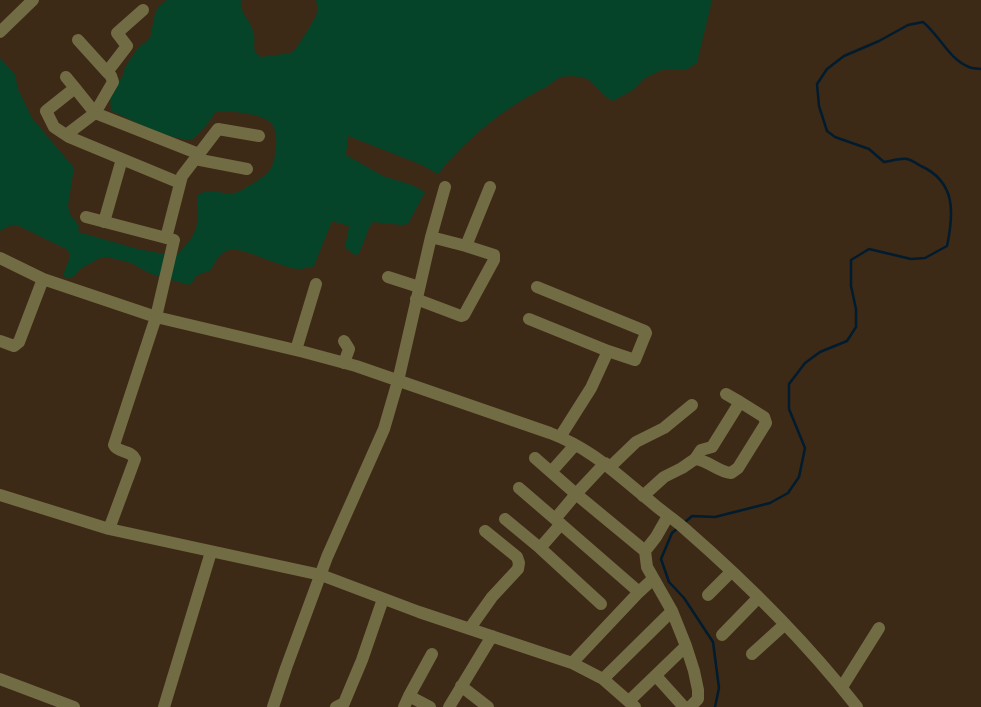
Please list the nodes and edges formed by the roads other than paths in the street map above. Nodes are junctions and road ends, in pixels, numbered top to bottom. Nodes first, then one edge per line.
1 (32, 0) edge
2 (143, 10) dead end
3 (0, 32) edge
4 (78, 40) dead end
5 (107, 72) junction
6 (66, 77) dead end
7 (74, 88) junction
8 (95, 113) junction
9 (66, 135) junction
10 (259, 136) dead end
11 (197, 157) junction
12 (122, 159) junction
13 (247, 169) dead end
14 (180, 183) junction
15 (490, 187) dead end
16 (445, 188) dead end
17 (86, 217) dead end
18 (104, 222) junction
19 (431, 237) junction
20 (166, 238) junction
21 (466, 246) junction
22 (0, 258) edge
23 (388, 277) dead end
24 (42, 279) junction
25 (316, 284) dead end
26 (538, 287) dead end
27 (417, 293) junction
28 (156, 317) junction
29 (529, 319) dead end
30 (0, 341) edge
31 (344, 342) dead end
32 (296, 350) junction
33 (608, 351) junction
34 (344, 363) junction
35 (398, 381) junction
36 (726, 394) dead end
37 (740, 402) junction
38 (692, 405) dead end
39 (560, 437) junction
40 (575, 445) junction
41 (535, 458) dead end
42 (698, 459) junction
43 (607, 465) junction
44 (551, 472) junction
45 (519, 488) dead end
46 (576, 494) junction
47 (0, 495) edge
48 (643, 496) junction
49 (505, 519) dead end
50 (672, 519) junction
51 (558, 522) junction
52 (108, 529) junction
53 (485, 531) dead end
54 (540, 548) junction
55 (645, 551) junction
56 (211, 552) junction
57 (731, 572) junction
58 (321, 575) junction
59 (654, 580) junction
60 (639, 592) junction
61 (708, 595) dead end
62 (758, 598) junction
63 (384, 599) junction
64 (601, 604) dead end
65 (672, 612) junction
66 (784, 625) junction
67 (470, 628) junction
68 (879, 628) dead end
69 (722, 635) dead end
70 (492, 636) junction
71 (686, 646) junction
72 (432, 654) dead end
73 (752, 654) dead end
74 (572, 663) junction
75 (656, 676) junction
76 (0, 679) edge
77 (603, 680) junction
78 (462, 686) junction
79 (842, 687) junction
80 (407, 701) edge
81 (632, 704) edge
82 (74, 707) edge
83 (164, 707) edge
84 (273, 707) edge
85 (336, 707) edge
86 (430, 707) edge
87 (449, 707) edge
88 (488, 707) edge
89 (684, 707) edge
90 (690, 707) edge
91 (858, 707) edge

1 - 3 street
2 - 5 street
4 - 5 street
5 - 8 street
6 - 7 street
7 - 8 street
7 - 9 street
8 - 9 street
8 - 11 street
9 - 12 street
10 - 11 street
11 - 13 street
11 - 14 street
12 - 14 street
12 - 18 street
14 - 20 street
15 - 21 street
16 - 19 street
17 - 18 street
18 - 20 street
19 - 21 street
19 - 27 street
20 - 28 street
21 - 27 street
22 - 24 street
23 - 27 street
24 - 28 street
24 - 30 street
25 - 32 street
26 - 33 street
27 - 35 street
28 - 32 street
28 - 52 street
29 - 33 street
31 - 34 street
32 - 34 street
33 - 39 street
34 - 35 street
35 - 39 street
35 - 58 street
36 - 37 street
37 - 42 street
37 - 42 street
38 - 43 street
39 - 40 street
40 - 43 street
40 - 44 street
41 - 44 street
42 - 48 street
43 - 46 street
43 - 48 street
44 - 46 street
45 - 51 street
46 - 51 street
46 - 55 street
47 - 52 street
48 - 50 street
49 - 54 street
50 - 55 street
50 - 57 street
51 - 54 street
51 - 60 street
52 - 56 street
53 - 67 street
54 - 64 street
55 - 59 street
56 - 58 street
56 - 83 street
57 - 61 street
57 - 62 street
58 - 63 street
58 - 84 street
59 - 60 street
59 - 65 street
60 - 74 street
62 - 66 street
62 - 69 street
63 - 67 street
63 - 85 street
65 - 71 street
65 - 77 street
66 - 73 street
66 - 79 street
67 - 70 street
68 - 79 street
70 - 74 street
70 - 78 street
71 - 75 street
71 - 90 street
72 - 80 street
74 - 77 street
75 - 81 street
75 - 89 street
76 - 82 street
77 - 81 street
78 - 87 street
78 - 88 street
79 - 91 street
80 - 86 street

